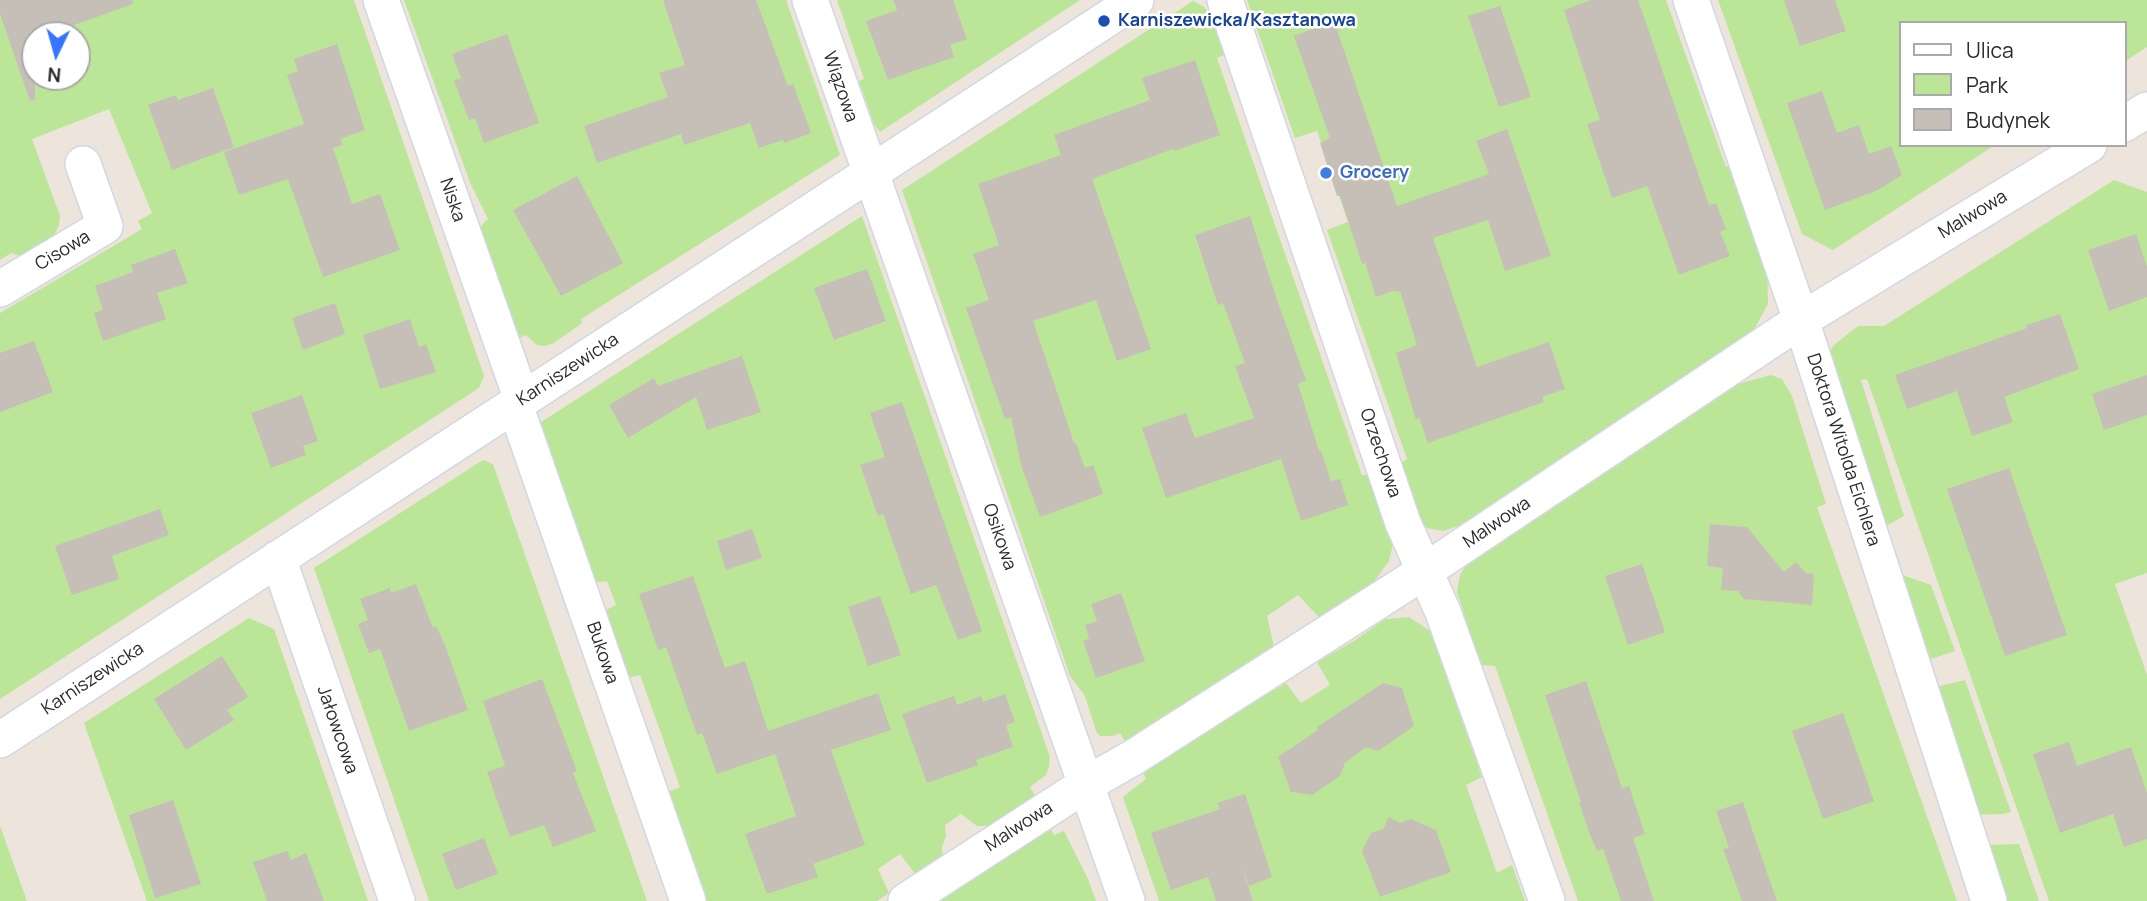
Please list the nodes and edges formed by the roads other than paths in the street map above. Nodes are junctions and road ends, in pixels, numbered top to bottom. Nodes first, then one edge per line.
1 (381, 0) edge
2 (810, 0) edge
3 (1136, 0) edge
4 (1225, 0) edge
5 (1691, 0) edge
6 (2086, 147) edge
7 (83, 164) dead end
8 (870, 174) junction
9 (0, 289) edge
10 (1801, 320) junction
11 (519, 402) junction
12 (278, 558) junction
13 (1425, 571) junction
14 (0, 740) edge
15 (1085, 785) junction
16 (397, 901) edge
17 (688, 901) edge
18 (906, 901) edge
19 (1127, 901) edge
20 (1547, 901) edge
21 (1989, 901) edge

1 - 11 street, Niska
2 - 8 street, Wiązowa
3 - 8 street, Karniszewicka
4 - 13 street, Orzechowa
5 - 10 street, Doktora Witolda Eichlera
6 - 10 street, Malwowa
7 - 9 street, Cisowa
8 - 11 street, Karniszewicka
8 - 15 street, Osikowa
10 - 13 street, Malwowa
10 - 21 street, Doktora Witolda Eichlera
11 - 12 street, Karniszewicka
11 - 17 street, Bukowa
12 - 14 street, Karniszewicka
12 - 16 street, Jałowcowa
13 - 15 street, Malwowa
13 - 20 street, Orzechowa
15 - 18 street, Malwowa
15 - 19 street, Osikowa

